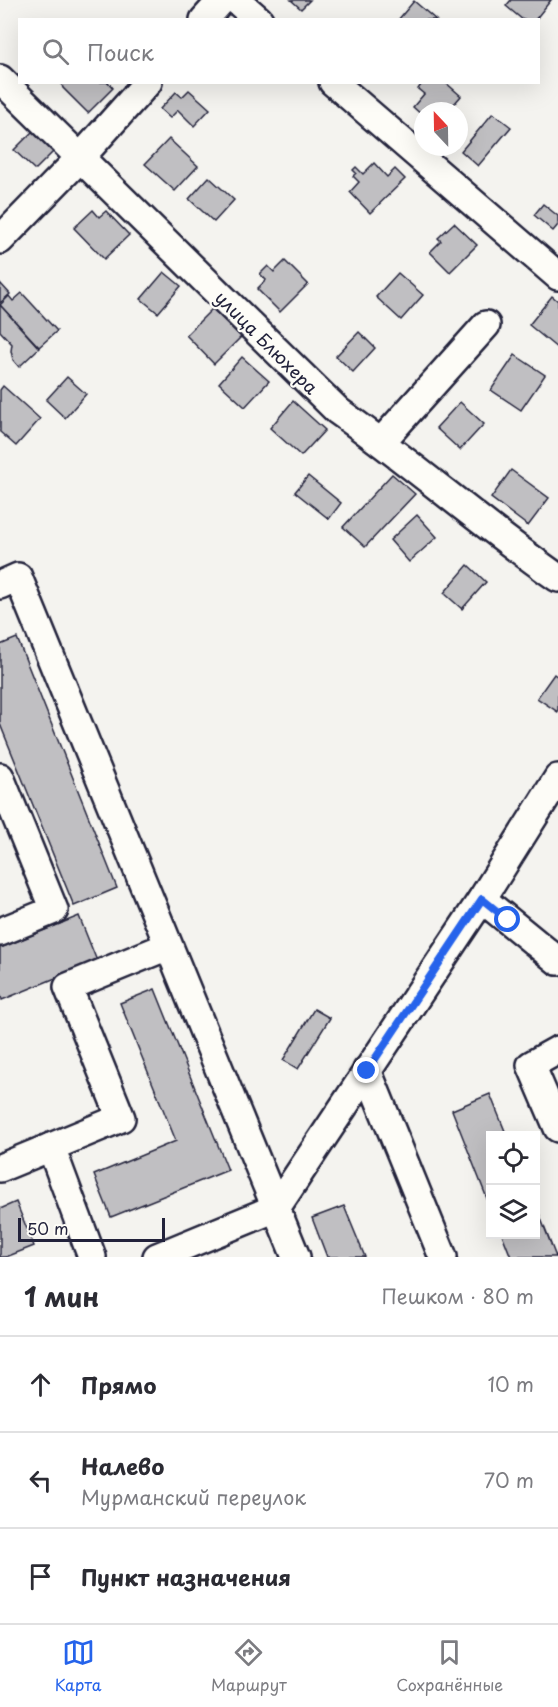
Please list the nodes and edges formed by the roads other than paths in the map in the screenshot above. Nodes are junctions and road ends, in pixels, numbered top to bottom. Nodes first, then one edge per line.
1 (222, 0) edge
2 (236, 0) edge
3 (206, 18) edge
4 (257, 18) edge
5 (0, 78) edge
6 (146, 84) edge
7 (335, 84) edge
8 (80, 158) junction
9 (0, 240) edge
10 (558, 276) edge
11 (486, 325) dead end
12 (381, 442) junction
13 (558, 578) edge
14 (0, 585) edge
15 (0, 777) edge
16 (558, 778) edge
17 (482, 899) junction
18 (0, 932) edge
19 (168, 946) junction
20 (558, 961) edge
21 (558, 1050) edge
22 (367, 1071) junction
23 (558, 1128) edge
24 (51, 1147) junction
25 (0, 1168) edge
26 (276, 1208) junction
27 (92, 1257) edge
28 (157, 1257) edge
29 (296, 1257) edge
30 (443, 1257) edge

1 - 3 street
2 - 4 street
5 - 8 street, улица Блюхера
6 - 8 street
7 - 10 street
8 - 9 street
8 - 12 street, улица Блюхера
11 - 12 street
12 - 13 street, улица Блюхера
14 - 19 street
15 - 18 street
16 - 17 street
17 - 20 street
17 - 22 street
19 - 24 street
19 - 26 street
21 - 23 street
22 - 26 street
22 - 30 street
24 - 25 street
24 - 27 street
26 - 28 street
26 - 29 street

